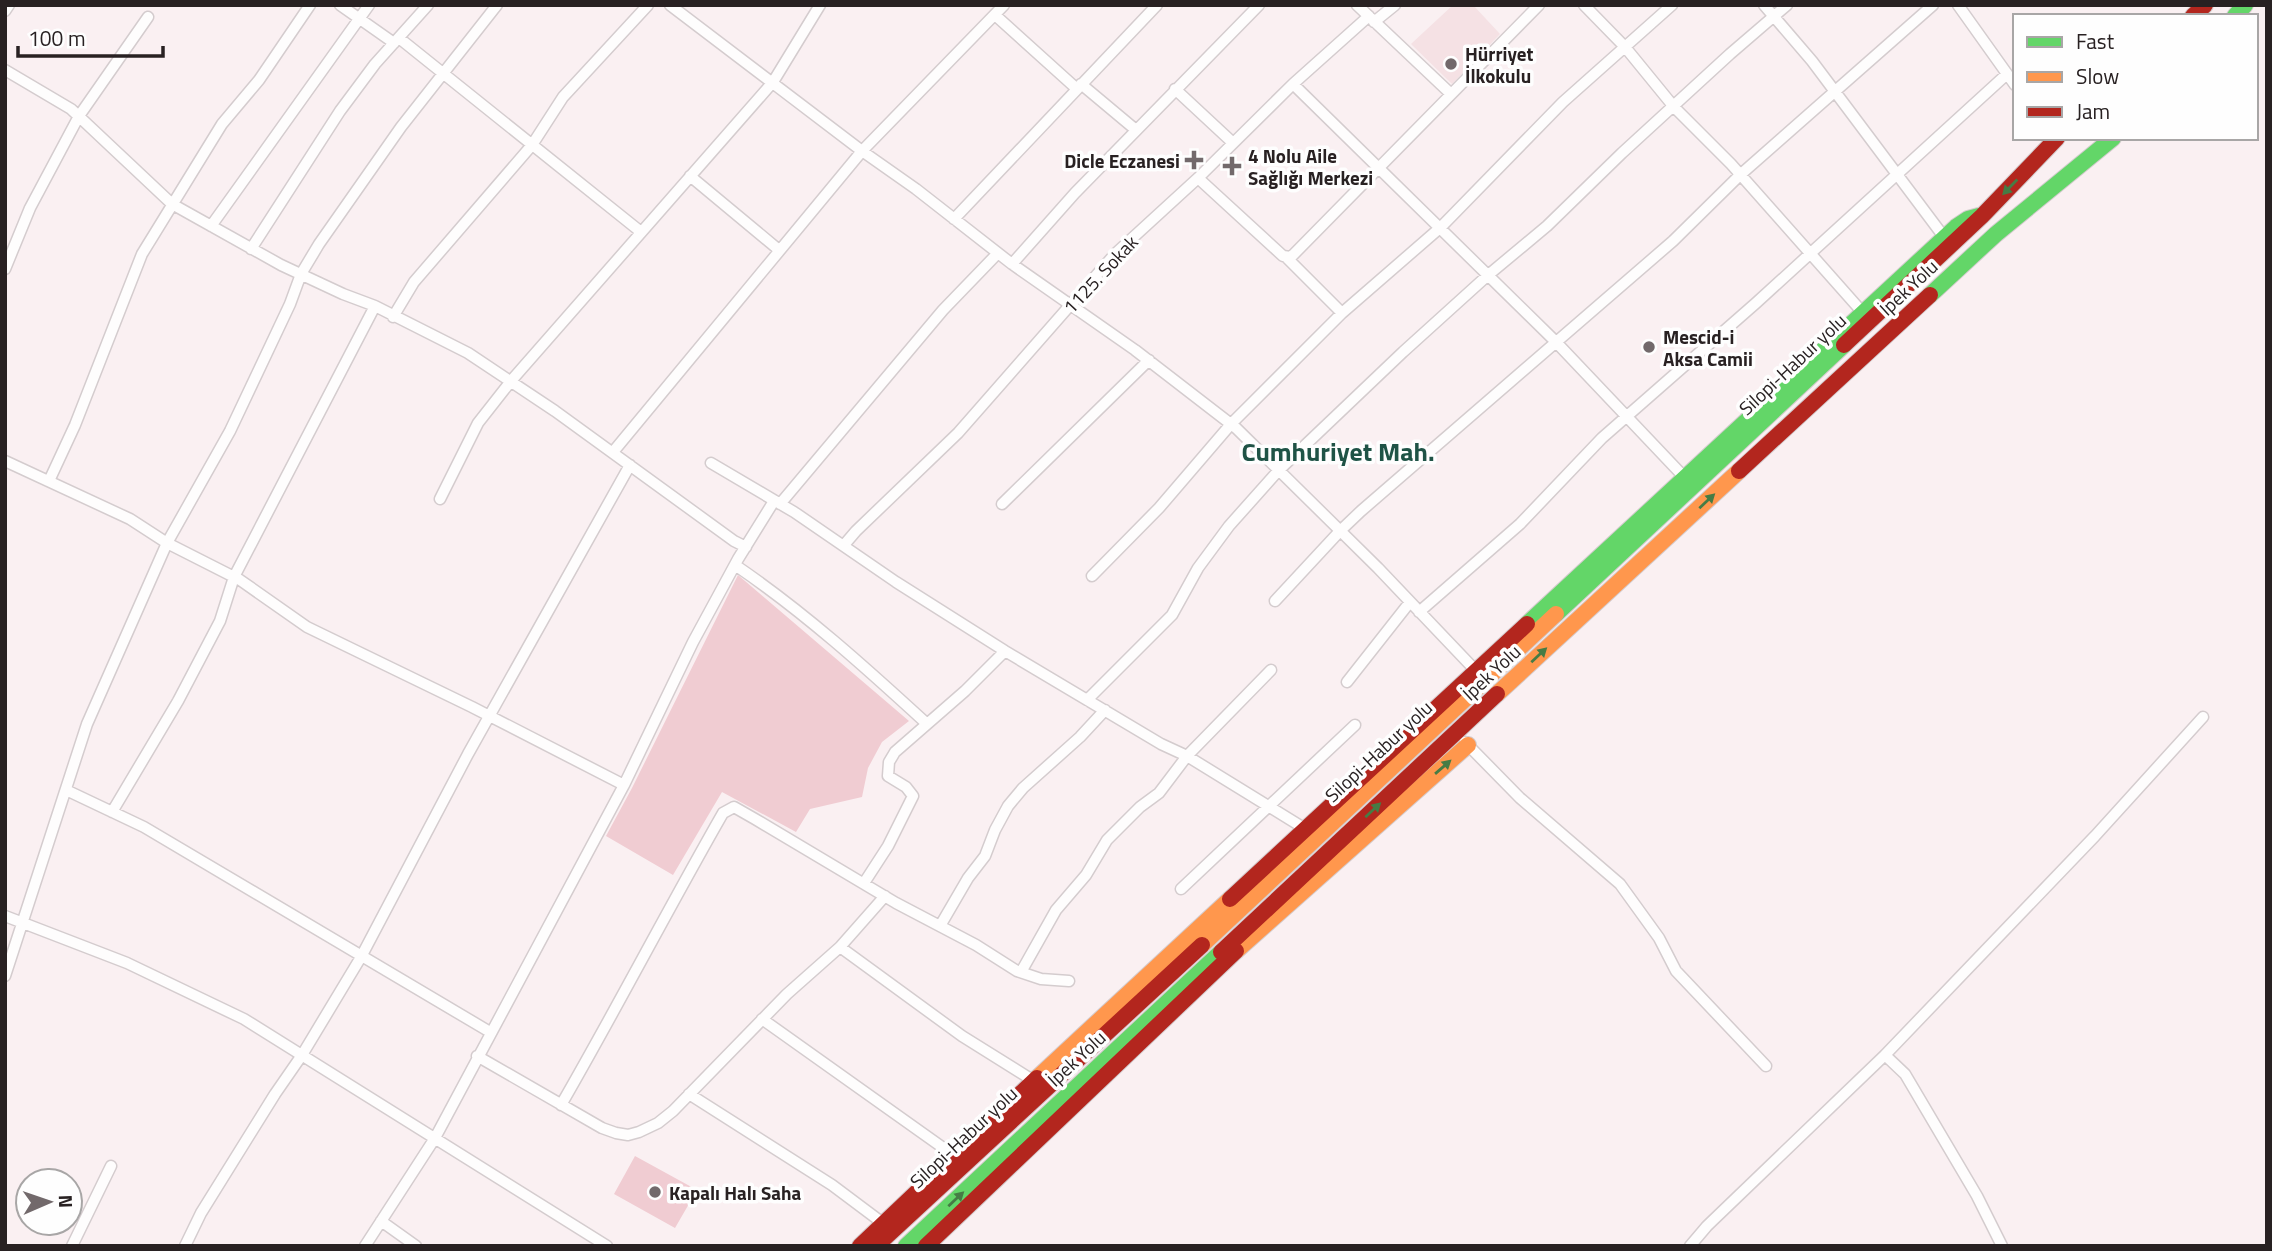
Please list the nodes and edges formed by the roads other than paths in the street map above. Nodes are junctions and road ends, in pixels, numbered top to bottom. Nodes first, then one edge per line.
1 (9, 5) edge
2 (310, 5) edge
3 (340, 5) edge
4 (369, 5) edge
5 (428, 5) edge
6 (497, 5) edge
7 (648, 5) edge
8 (670, 5) edge
9 (820, 5) edge
10 (1157, 5) edge
11 (1259, 5) edge
12 (1357, 5) edge
13 (1395, 5) edge
14 (1539, 5) edge
15 (1584, 5) edge
16 (1672, 5) edge
17 (1764, 5) edge
18 (1787, 5) edge
19 (1933, 5) edge
20 (1958, 5) edge
21 (997, 9) edge
22 (5, 11) edge
23 (148, 17) dead end
24 (1774, 17) junction
25 (359, 18) junction
26 (1372, 19) junction
27 (396, 40) junction
28 (1625, 47) junction
29 (5, 70) edge
30 (442, 74) junction
31 (2007, 74) junction
32 (773, 82) junction
33 (2013, 82) edge
34 (1293, 84) junction
35 (1079, 87) junction
36 (1175, 89) junction
37 (1835, 92) junction
38 (1451, 94) junction
39 (1674, 107) junction
40 (79, 117) junction
41 (1136, 130) junction
42 (2054, 140) edge
43 (2111, 140) edge
44 (1232, 142) junction
45 (532, 145) junction
46 (862, 151) junction
47 (1381, 168) junction
48 (1898, 173) junction
49 (1740, 175) junction
50 (690, 176) junction
51 (1198, 178) junction
52 (172, 204) junction
53 (954, 219) junction
54 (211, 226) junction
55 (1441, 227) junction
56 (641, 232) junction
57 (1947, 241) junction
58 (251, 249) junction
59 (779, 250) junction
60 (998, 253) junction
61 (1808, 253) junction
62 (1287, 258) junction
63 (1012, 264) junction
64 (5, 269) edge
65 (302, 274) junction
66 (1487, 276) junction
67 (375, 306) junction
68 (1070, 306) junction
69 (1342, 313) junction
70 (1864, 313) junction
71 (393, 317) junction
72 (1555, 341) junction
73 (1149, 360) junction
74 (511, 381) junction
75 (1626, 417) junction
76 (1231, 424) junction
77 (612, 452) junction
78 (5, 461) edge
79 (711, 463) dead end
80 (630, 465) junction
81 (1278, 471) junction
82 (1685, 478) junction
83 (49, 481) junction
84 (440, 499) dead end
85 (777, 502) junction
86 (1002, 504) dead end
87 (1340, 531) junction
88 (167, 543) junction
89 (844, 545) junction
90 (746, 547) junction
91 (735, 565) junction
92 (1092, 576) dead end
93 (234, 577) junction
94 (1584, 588) junction
95 (1275, 601) dead end
96 (1410, 602) junction
97 (1597, 602) junction
98 (1419, 612) junction
99 (1005, 651) junction
100 (1271, 670) dead end
101 (1477, 672) junction
102 (1347, 682) dead end
103 (1087, 700) junction
104 (1105, 710) junction
105 (489, 717) junction
106 (2203, 717) dead end
107 (926, 723) junction
108 (1355, 725) dead end
109 (1456, 733) junction
110 (1468, 745) junction
111 (1187, 756) junction
112 (624, 785) junction
113 (65, 790) junction
114 (1270, 807) junction
115 (112, 812) junction
116 (1307, 830) junction
117 (864, 883) junction
118 (1181, 889) dead end
119 (885, 896) junction
120 (5, 916) edge
121 (23, 922) junction
122 (940, 926) junction
123 (840, 947) junction
124 (361, 957) junction
125 (1021, 972) junction
126 (5, 976) edge
127 (1069, 981) dead end
128 (762, 1018) junction
129 (490, 1032) junction
130 (302, 1055) junction
131 (1885, 1055) junction
132 (477, 1056) junction
133 (1766, 1066) dead end
134 (1034, 1081) junction
135 (689, 1094) junction
136 (561, 1105) junction
137 (435, 1138) junction
138 (956, 1157) junction
139 (111, 1166) dead end
140 (381, 1221) junction
141 (884, 1224) junction
142 (72, 1246) edge
143 (185, 1246) edge
144 (365, 1246) edge
145 (416, 1246) edge
146 (607, 1246) edge
147 (860, 1246) edge
148 (876, 1246) edge
149 (906, 1246) edge
150 (926, 1246) edge
151 (1690, 1246) edge
152 (2002, 1246) edge

1 - 22 street
2 - 52 street
3 - 25 street
4 - 25 street
5 - 27 street
6 - 30 street
7 - 45 street
8 - 32 street
9 - 32 street
10 - 35 street
11 - 36 street
12 - 26 street
13 - 26 street, 1125. Sokak
14 - 38 street
15 - 28 street
16 - 28 street
17 - 24 street
18 - 24 street
19 - 37 street
20 - 31 street
21 - 35 street
21 - 46 street
23 - 40 street
24 - 37 street
24 - 39 street
25 - 27 street
25 - 54 street
26 - 34 street, 1125. Sokak
26 - 38 street
27 - 30 street
27 - 58 street
28 - 39 street
28 - 55 street
29 - 40 street
30 - 45 street
30 - 65 street
31 - 33 street
31 - 48 street
32 - 46 street
32 - 50 street
34 - 44 street, 1125. Sokak
34 - 47 street
35 - 41 street
35 - 53 street
36 - 41 street
36 - 44 street
37 - 48 street
37 - 49 street
38 - 47 street
39 - 49 street
39 - 66 street
40 - 52 street
40 - 64 street
41 - 63 street
42 -> 57 main road, Silopi-Habur yolu
97 -> 43 main road, İpek Yolu
44 - 51 street, 1125. Sokak
45 - 56 street
45 - 71 street
46 - 53 street
46 - 59 street
47 - 55 street
47 - 62 street
48 - 57 street
48 - 61 street
49 - 61 street
49 - 72 street
50 - 56 street
50 - 59 street
51 - 62 street
51 - 68 street, 1125. Sokak
52 - 54 street
52 - 83 street
53 - 60 street
54 - 58 street
55 - 66 street
55 - 69 street
56 - 74 street
57 - 70 main road
57 - 94 main road, Silopi-Habur yolu
58 - 65 street
59 - 77 street
60 - 63 street
60 - 85 street
61 - 70 street
61 - 75 street
62 - 69 street
63 - 68 street
65 - 67 street
65 - 88 street
66 - 72 street
66 - 81 street
67 - 71 street
67 - 93 street
68 - 73 street
68 - 89 street, 1125. Sokak
69 - 76 street
70 - 82 main road
71 - 74 street
72 - 75 street
72 - 87 street
73 - 76 street
73 - 86 street
74 - 77 street
74 - 84 street
75 - 82 street
75 - 98 street
76 - 81 street
76 - 92 street
77 - 80 street
78 - 83 street
79 - 85 street
80 - 90 street
80 - 105 street
81 - 87 street
81 - 103 street
82 - 101 main road
83 - 88 street
85 - 89 street
85 - 90 street
87 - 95 street
87 - 96 street
88 - 93 street
88 - 113 street
89 - 99 street
90 - 91 street
91 - 107 street
91 - 112 street
93 - 105 street
93 - 115 street
94 - 97 main road
94 - 148 main road, Silopi-Habur yolu
96 - 98 street
96 - 102 street
109 -> 97 main road, İpek Yolu
98 - 101 street
99 - 103 street
99 - 107 street
100 - 111 street
101 - 116 main road
103 - 104 street
104 - 111 street
104 - 122 street
105 - 112 street
105 - 124 street
106 - 131 street
107 - 117 street
108 - 114 street
109 - 110 street
149 -> 109 main road, İpek Yolu
110 - 133 street
150 -> 110 main road
111 - 114 street
111 - 125 street
112 - 129 street
113 - 115 street
113 - 121 street
114 - 116 street
114 - 118 street
115 - 124 street
116 - 134 main road
117 - 119 street
117 - 136 street
119 - 122 street
119 - 123 street
120 - 121 street
121 - 126 street
121 - 130 street
122 - 125 street
123 - 128 street
123 - 134 street
124 - 129 street
124 - 130 street
125 - 127 street
128 - 135 street
128 - 138 street
129 - 132 street
130 - 137 street
130 - 143 street
131 - 151 street
131 - 152 street
132 - 136 street
132 - 137 street
134 - 138 main road
135 - 136 street
135 - 141 street
137 - 140 street
137 - 146 street
138 - 141 main road
139 - 142 street
140 - 144 street
140 - 145 street
141 - 147 main road

